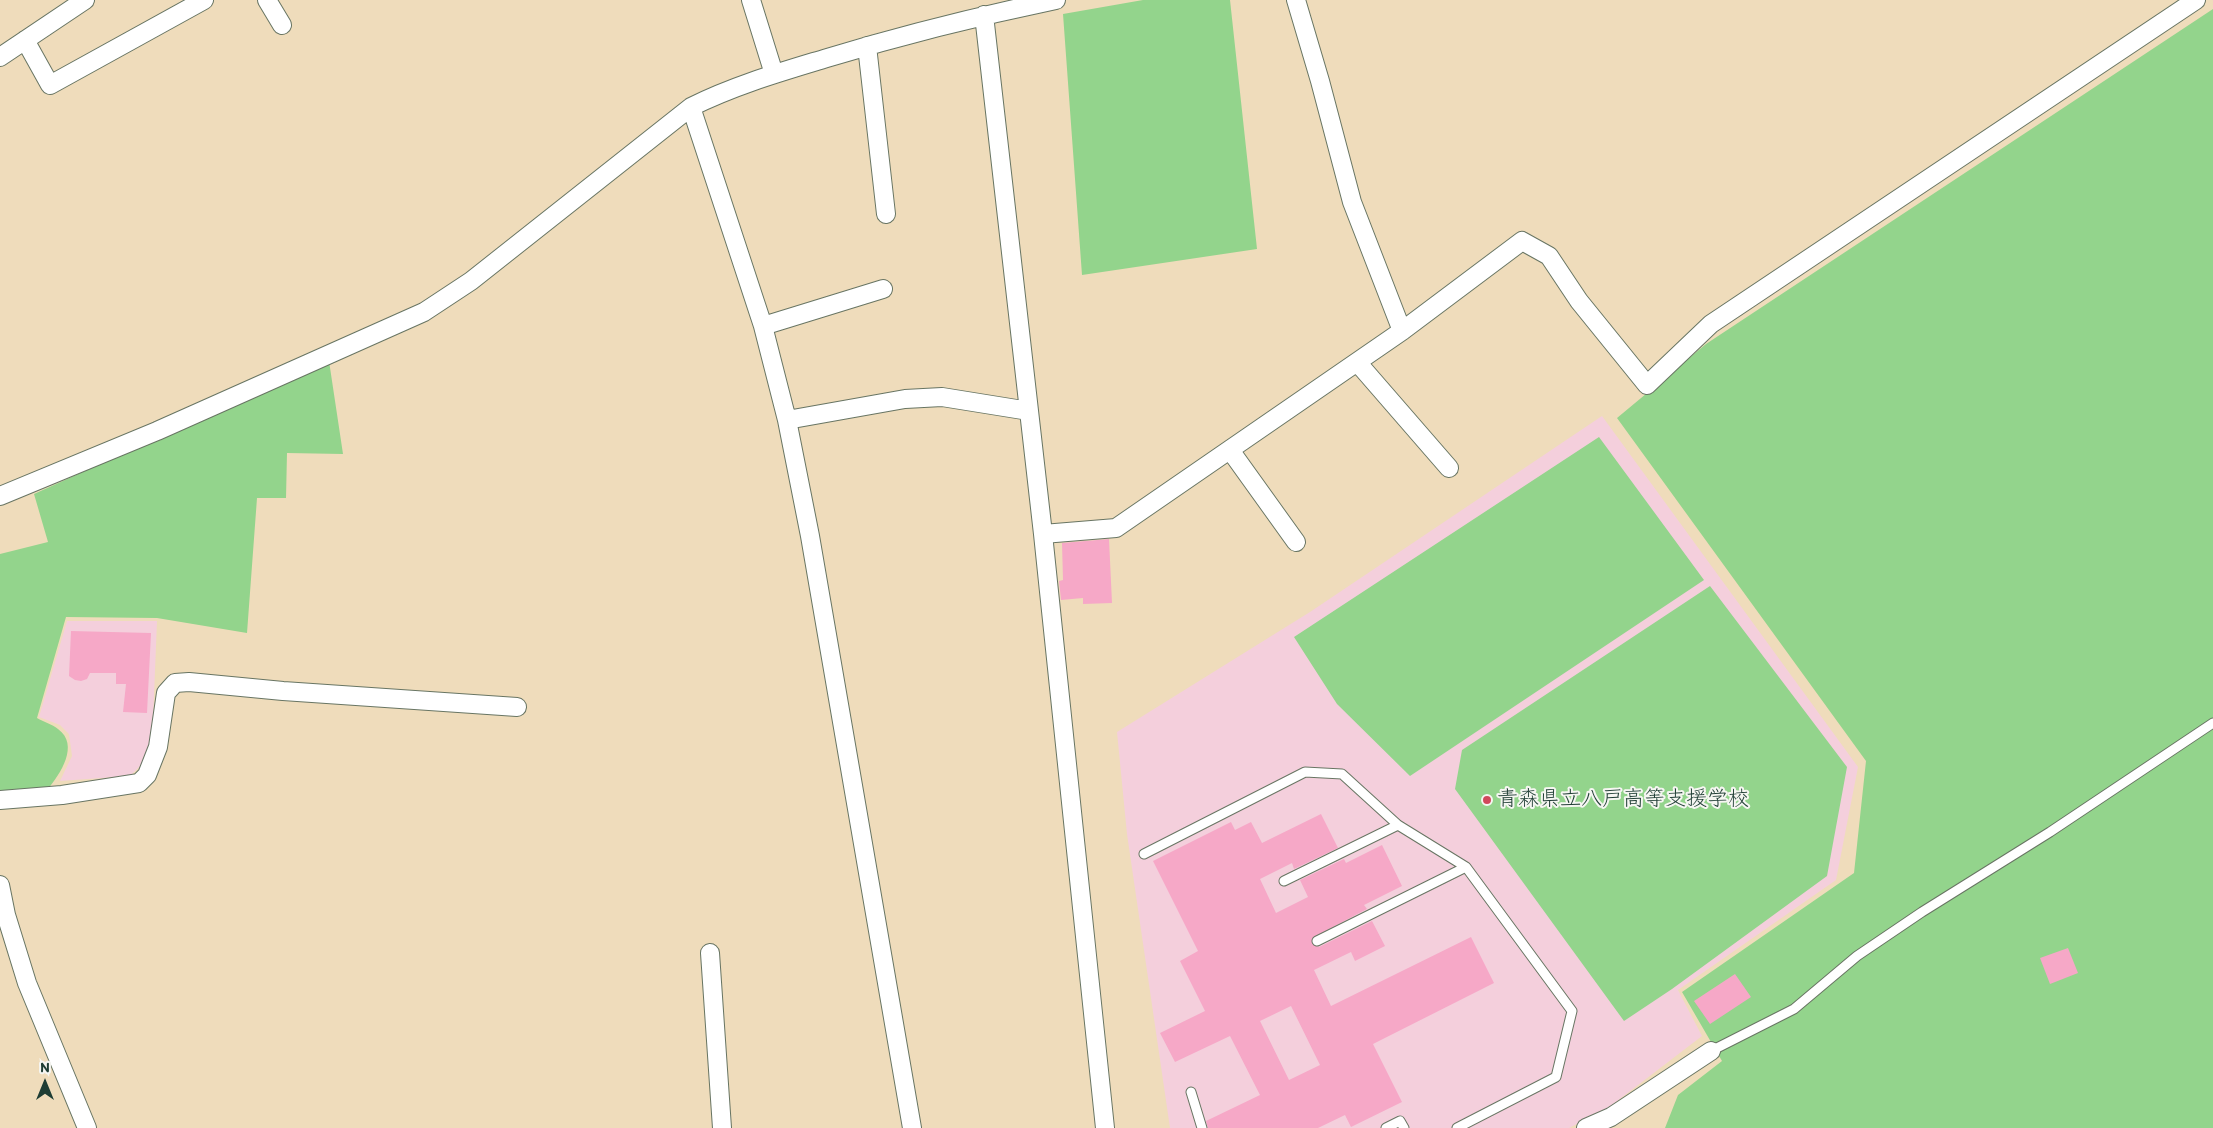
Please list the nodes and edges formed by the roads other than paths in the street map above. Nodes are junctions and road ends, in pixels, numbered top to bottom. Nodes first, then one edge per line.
1 (85, 0) edge
2 (204, 0) edge
3 (267, 0) edge
4 (751, 0) edge
5 (1056, 0) edge
6 (1296, 0) edge
7 (2187, 2) edge
8 (984, 15) junction
9 (282, 26) dead end
10 (25, 40) junction
11 (867, 46) junction
12 (0, 57) edge
13 (774, 74) junction
14 (691, 107) junction
15 (886, 214) dead end
16 (883, 289) dead end
17 (763, 326) junction
18 (1402, 331) junction
19 (1357, 362) junction
20 (1029, 410) junction
21 (787, 420) junction
22 (1230, 450) junction
23 (1449, 468) dead end
24 (0, 496) edge
25 (1043, 534) junction
26 (1296, 542) dead end
27 (517, 707) dead end
28 (2213, 723) edge
29 (0, 800) edge
30 (1398, 825) junction
31 (1144, 854) dead end
32 (1466, 867) junction
33 (1284, 881) dead end
34 (0, 885) edge
35 (1317, 940) dead end
36 (710, 953) dead end
37 (1711, 1051) joint
38 (1191, 1092) dead end
39 (84, 1127) edge
40 (722, 1128) edge
41 (912, 1128) edge
42 (1105, 1128) edge
43 (1202, 1128) edge
44 (1386, 1128) edge
45 (1404, 1128) edge
46 (1457, 1128) edge
47 (1586, 1128) edge

1 - 10 street
2 - 10 street
3 - 9 street
4 - 13 street
5 - 8 street
6 - 18 street
7 - 18 street
8 - 11 street
8 - 20 street
10 - 12 street
11 - 13 street
11 - 15 street
13 - 14 street
14 - 17 street
14 - 24 street
16 - 17 street
17 - 21 street
18 - 19 street
19 - 22 street
19 - 23 street
20 - 21 street
20 - 25 street
21 - 41 street
22 - 25 street
22 - 26 street
25 - 42 street
27 - 29 street
28 - 37 lane
30 - 31 lane
30 - 32 lane
30 - 33 lane
32 - 35 lane
32 - 46 lane
34 - 39 street
36 - 40 street
37 - 47 street
38 - 43 lane
44 - 45 lane

